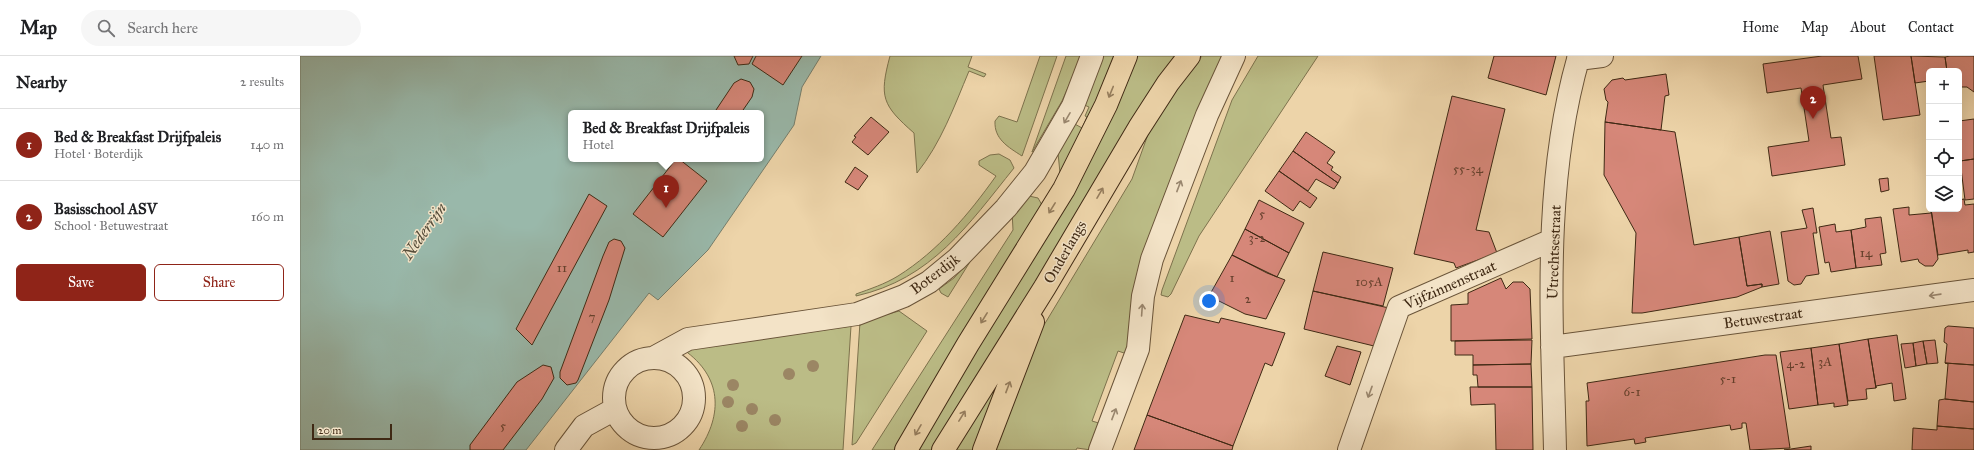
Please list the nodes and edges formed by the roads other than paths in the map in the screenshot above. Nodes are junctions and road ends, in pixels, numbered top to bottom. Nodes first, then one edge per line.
1 (1092, 56) edge
2 (1126, 56) edge
3 (1189, 56) edge
4 (1234, 56) edge
5 (1602, 56) edge
6 (1579, 58) edge
7 (1552, 240) junction
8 (1045, 287) junction
9 (1974, 290) edge
10 (1552, 347) junction
11 (655, 357) junction
12 (615, 409) junction
13 (566, 450) edge
14 (906, 450) edge
15 (943, 450) edge
16 (984, 450) edge
17 (1100, 450) edge
18 (1349, 450) edge
19 (1555, 450) edge

1 -> 11 street, Boterdijk
2 -> 14 main road
8 -> 3 main road, Onderlangs
17 -> 4 street
5 - 6 street
6 - 7 street, Utrechtsestraat
7 - 10 street, Utrechtsestraat
7 -> 18 street, Vijfzinnenstraat
15 -> 8 main road, Onderlangs
16 -> 8 main road
9 -> 10 street, Betuwestraat
10 - 19 street, Utrechtsestraat
11 - 12 street
11 - 12 street
12 - 13 street

